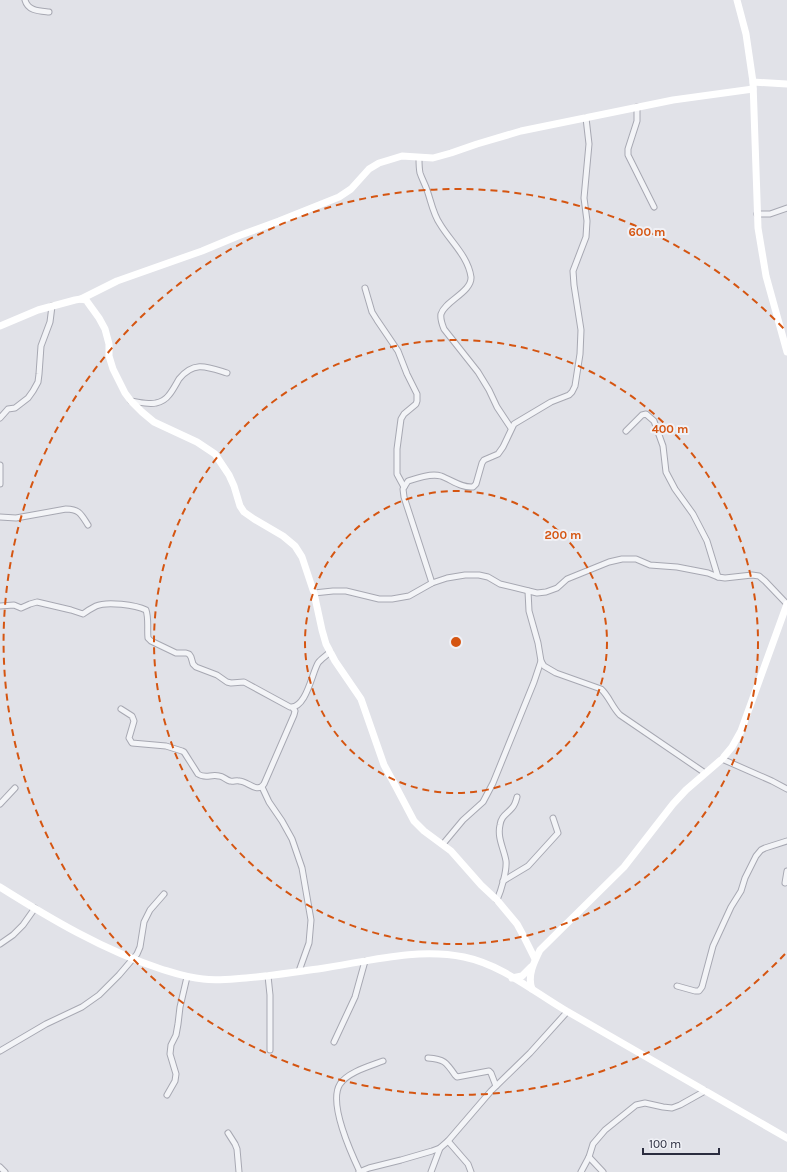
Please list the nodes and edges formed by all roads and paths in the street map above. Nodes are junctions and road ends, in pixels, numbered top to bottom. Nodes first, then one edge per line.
1 (25, 0) edge
2 (737, 0) edge
3 (49, 12) dead end
4 (787, 84) edge
5 (753, 86) junction
6 (636, 107) junction
7 (586, 118) junction
8 (419, 158) junction
9 (654, 207) dead end
10 (787, 208) edge
11 (757, 214) junction
12 (365, 288) dead end
13 (82, 299) junction
14 (52, 306) junction
15 (0, 326) edge
16 (787, 352) edge
17 (227, 372) dead end
18 (131, 401) junction
19 (0, 418) edge
20 (511, 428) junction
21 (626, 431) dead end
22 (0, 465) edge
23 (0, 484) edge
24 (404, 487) junction
25 (0, 518) edge
26 (88, 525) dead end
27 (718, 577) junction
28 (432, 583) junction
29 (528, 591) junction
30 (314, 593) junction
31 (787, 604) edge
32 (0, 606) edge
33 (330, 652) junction
34 (541, 661) junction
35 (293, 708) junction
36 (121, 709) dead end
37 (722, 759) junction
38 (705, 773) junction
39 (262, 787) junction
40 (15, 788) dead end
41 (787, 789) edge
42 (517, 797) dead end
43 (0, 804) edge
44 (553, 818) dead end
45 (787, 841) edge
46 (443, 844) junction
47 (787, 870) edge
48 (503, 881) junction
49 (785, 883) dead end
50 (0, 886) edge
51 (164, 894) dead end
52 (497, 900) junction
53 (35, 908) junction
54 (0, 944) edge
55 (132, 959) junction
56 (365, 961) junction
57 (534, 962) junction
58 (299, 971) junction
59 (187, 976) junction
60 (268, 976) junction
61 (512, 978) junction
62 (677, 986) dead end
63 (532, 989) junction
64 (567, 1012) junction
65 (334, 1042) dead end
66 (270, 1050) dead end
67 (0, 1051) edge
68 (428, 1058) dead end
69 (383, 1061) dead end
70 (496, 1086) junction
71 (705, 1091) junction
72 (167, 1095) dead end
73 (228, 1133) dead end
74 (787, 1138) edge
75 (448, 1141) junction
76 (440, 1148) junction
77 (589, 1157) junction
78 (0, 1167) edge
79 (5, 1172) edge
80 (239, 1172) edge
81 (360, 1172) edge
82 (431, 1172) edge
83 (471, 1172) edge
84 (581, 1172) edge
85 (603, 1172) edge

1 - 3 street
2 - 5 main road
4 - 5 main road
5 - 6 main road
5 - 11 main road
6 - 7 main road
6 - 9 street
7 - 8 main road
7 - 20 street
8 - 13 main road
8 - 20 street
10 - 11 street
11 - 16 main road
12 - 24 street
13 - 14 main road
13 - 18 main road
14 - 15 main road
14 - 19 street
17 - 18 street
18 - 30 main road
20 - 24 street
21 - 27 street
22 - 23 street
24 - 28 street
25 - 26 street
27 - 29 street
27 - 31 street
28 - 29 street
28 - 30 street
29 - 34 street
30 - 33 main road
31 - 37 main road
32 - 35 street
33 - 35 street
33 - 46 main road
34 - 38 street
34 - 46 street
35 - 39 street
36 - 39 street
37 - 38 main road
37 - 41 street
38 - 57 main road
39 - 58 street
40 - 43 street
42 - 48 street
44 - 48 street
45 - 62 street
46 - 52 main road
47 - 49 street
48 - 52 street
50 - 53 main road
51 - 55 street
52 - 57 main road
53 - 54 street
53 - 55 main road
55 - 59 main road
55 - 67 street
56 - 58 main road
56 - 61 main road
56 - 65 street
57 - 61 main road
57 - 63 main road
58 - 60 main road
59 - 60 main road
59 - 72 street
60 - 66 street
61 - 63 main road
63 - 64 main road
64 - 70 street
64 - 71 main road
68 - 70 street
69 - 81 street
70 - 75 street
71 - 74 main road
71 - 77 street
73 - 80 street
75 - 76 street
75 - 83 street
76 - 81 street
76 - 82 street
77 - 84 street
77 - 85 street
78 - 79 street

